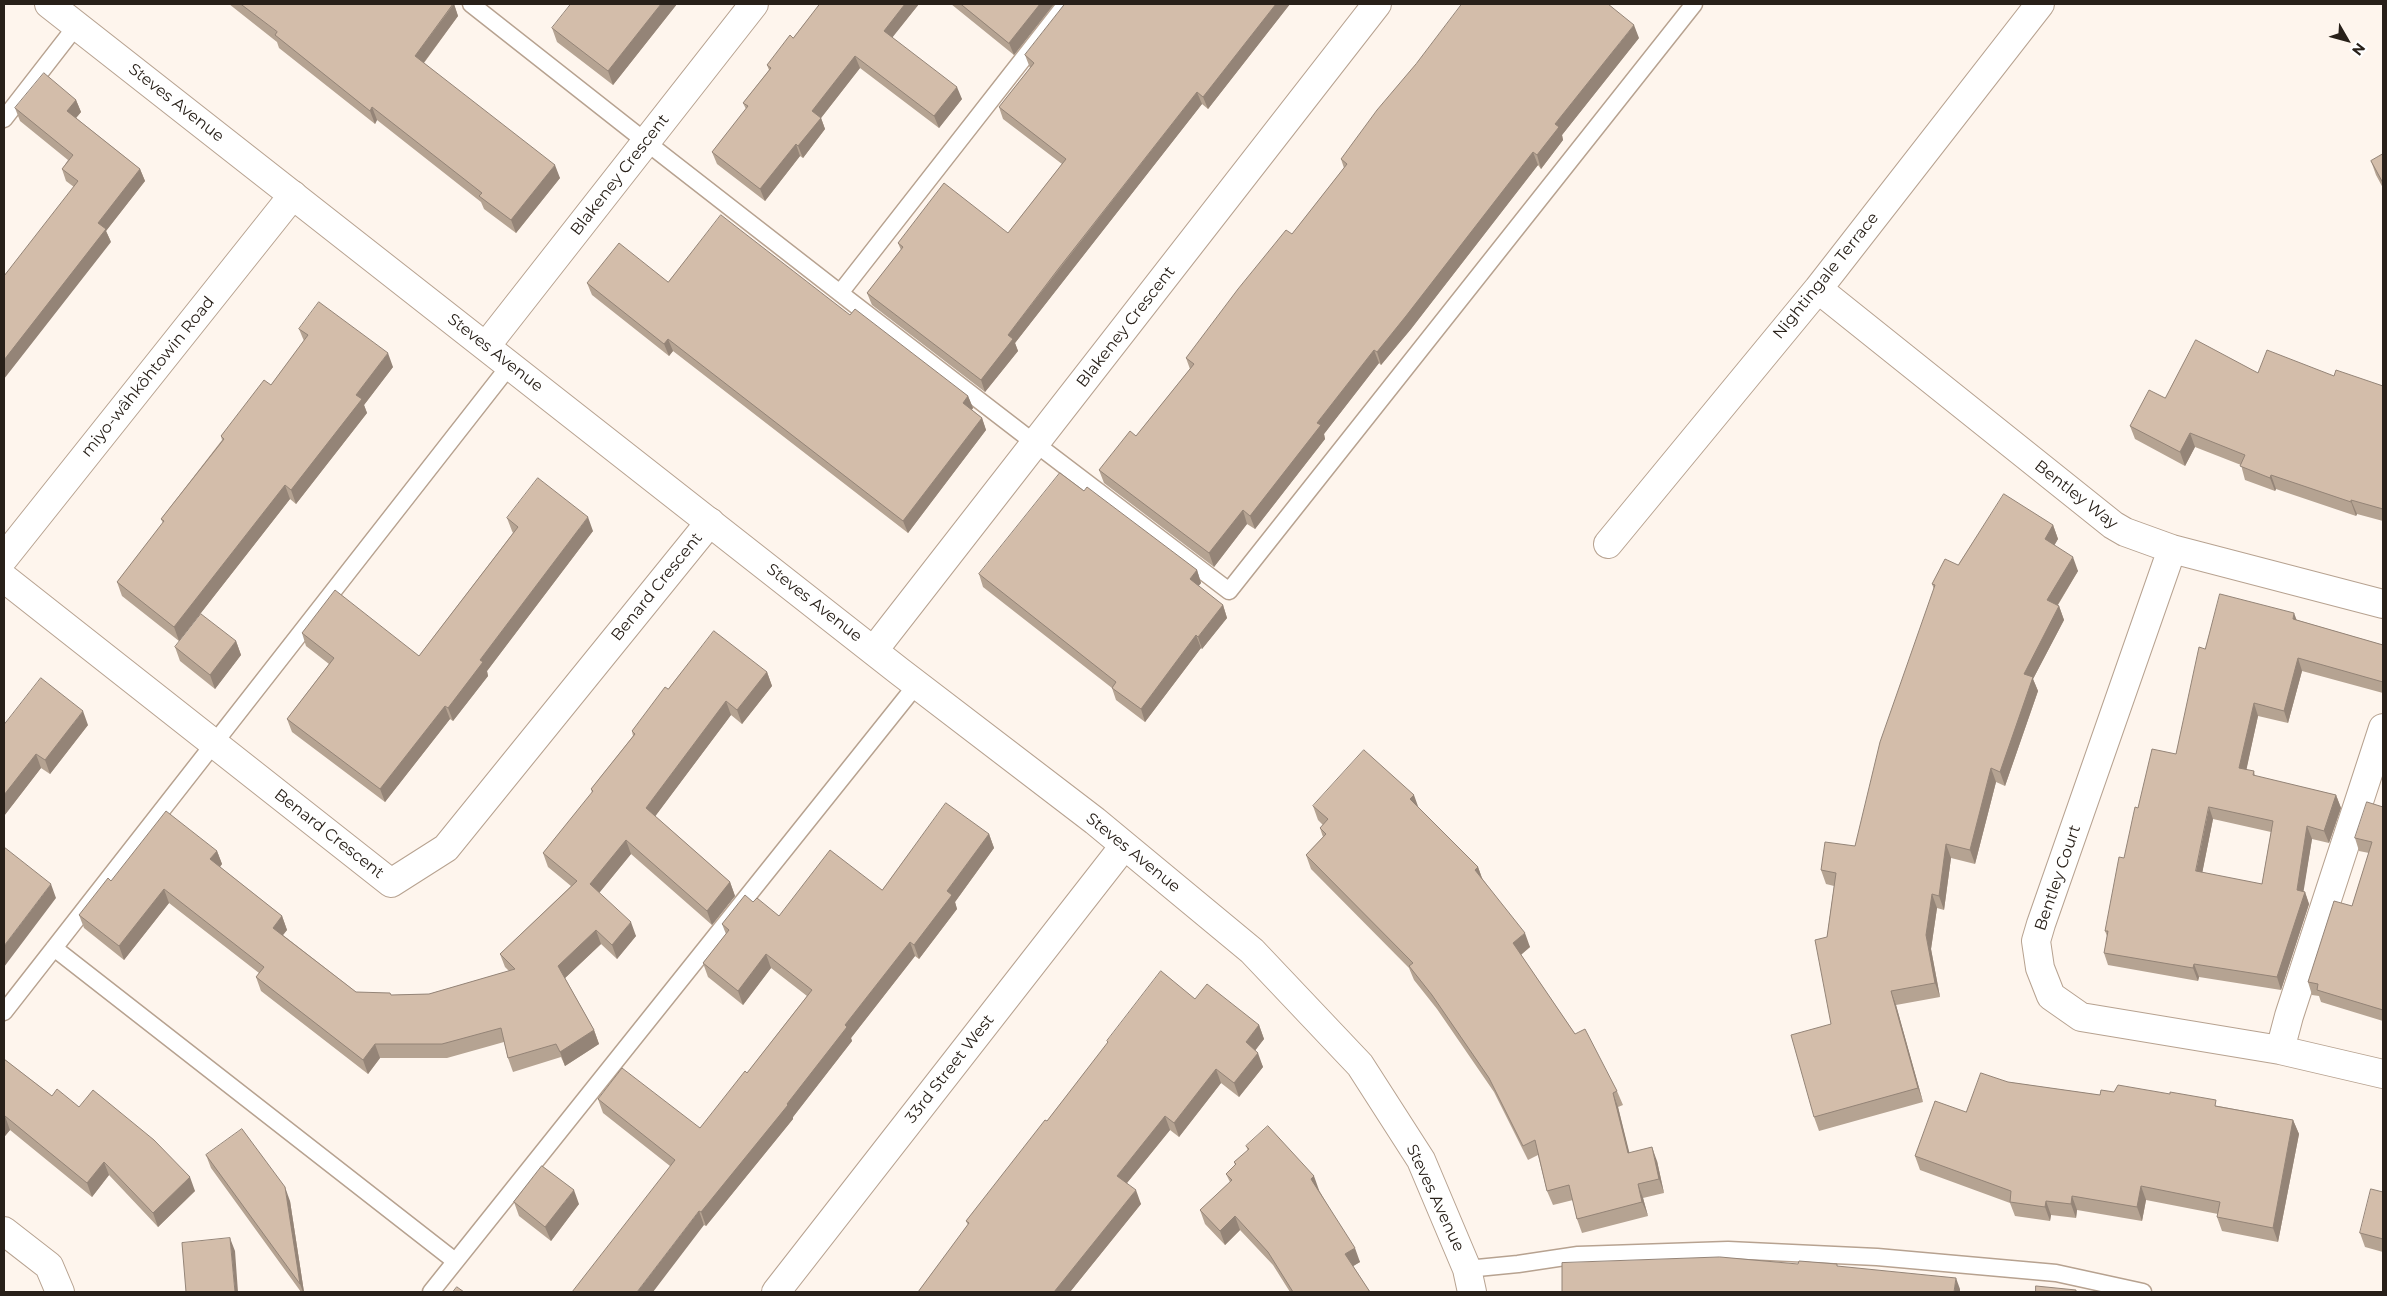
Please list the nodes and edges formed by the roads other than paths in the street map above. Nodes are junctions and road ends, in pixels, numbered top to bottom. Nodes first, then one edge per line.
1 (49, 4) edge
2 (471, 4) edge
3 (754, 4) edge
4 (1066, 4) edge
5 (1377, 4) edge
6 (1694, 4) edge
7 (2040, 4) edge
8 (77, 26) junction
9 (4, 119) edge
10 (645, 143) junction
11 (293, 195) junction
12 (1818, 289) junction
13 (840, 293) junction
14 (486, 346) junction
15 (510, 365) junction
16 (1035, 444) junction
17 (710, 522) junction
18 (1608, 544) dead end
19 (2172, 549) junction
20 (4, 558) edge
21 (4, 578) edge
22 (2383, 604) edge
23 (874, 650) junction
24 (917, 684) junction
25 (2383, 728) edge
26 (212, 744) junction
27 (1124, 846) junction
28 (54, 948) junction
29 (4, 1012) edge
30 (2280, 1050) junction
31 (2383, 1074) edge
32 (4, 1231) edge
33 (455, 1261) junction
34 (1469, 1281) edge
35 (60, 1292) edge
36 (431, 1292) edge
37 (776, 1292) edge
38 (2143, 1292) edge

1 - 8 street, Steves Avenue
2 - 10 lane
3 - 10 street, Blakeney Crescent
4 - 13 lane
5 - 16 street, Blakeney Crescent
6 - 16 lane
7 - 12 street, Nightingale Terrace
8 - 9 lane
8 - 11 street, Steves Avenue
10 - 13 lane
10 - 14 street, Blakeney Crescent
11 - 14 street, Steves Avenue
11 - 20 street, miyo-wâhkôhtowin Road
12 - 18 street, Nightingale Terrace
12 - 19 street, Bentley Way
13 - 16 lane
14 - 15 street, Steves Avenue
15 - 17 street, Steves Avenue
15 - 26 lane
16 - 23 street, Blakeney Crescent
17 - 23 street, Steves Avenue
17 - 26 street, Benard Crescent
19 - 22 street, Bentley Way
19 - 30 street, Bentley Court
21 - 26 street, Benard Crescent
23 - 24 street, Steves Avenue
24 - 27 street, Steves Avenue
24 - 33 lane
25 - 30 street
26 - 28 lane
27 - 34 street, Steves Avenue
27 - 37 street, 33rd Street West
28 - 29 lane
28 - 33 lane
30 - 31 street, Bentley Court
32 - 35 street
33 - 36 lane
34 - 38 lane

